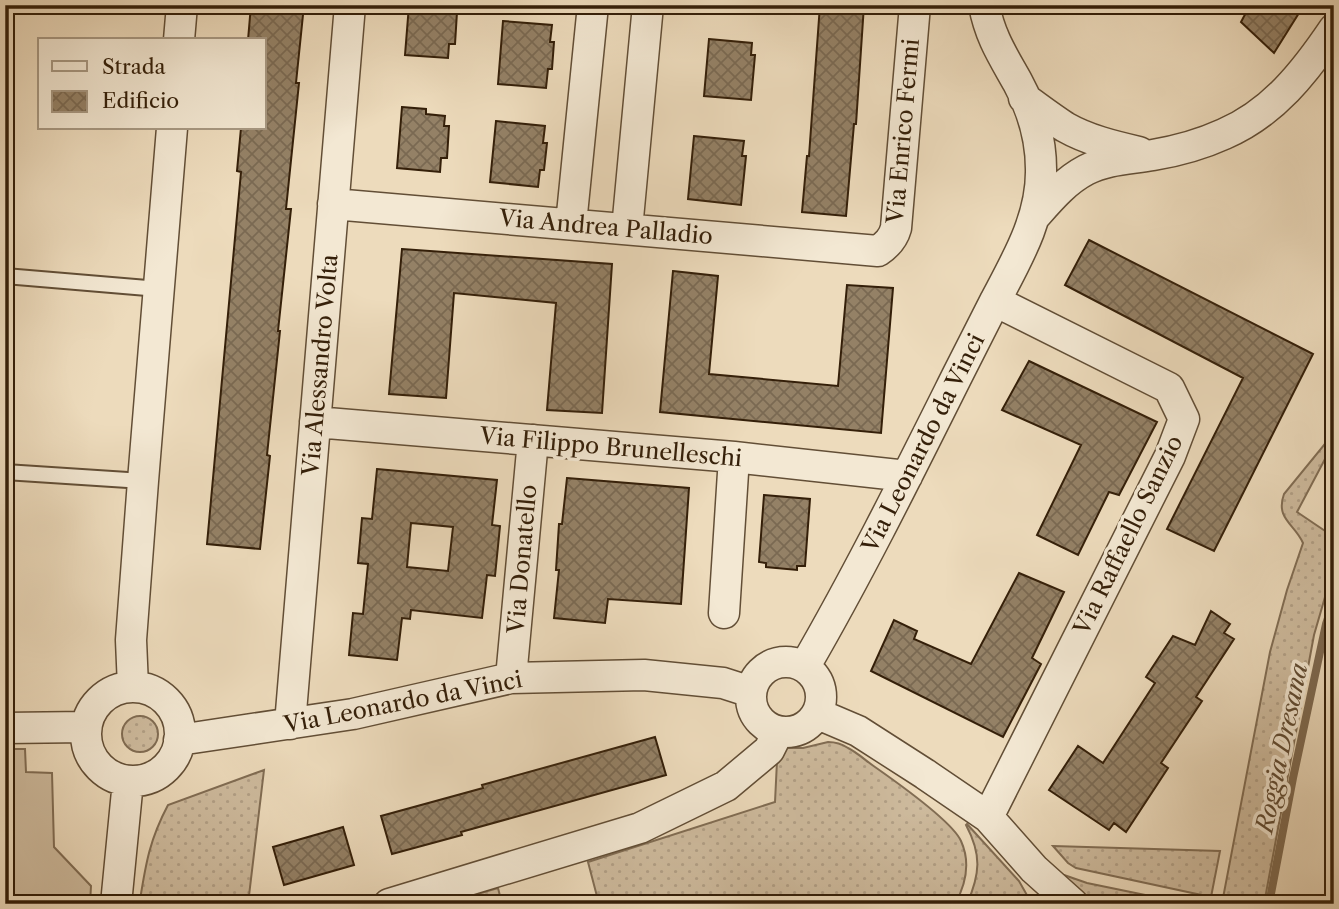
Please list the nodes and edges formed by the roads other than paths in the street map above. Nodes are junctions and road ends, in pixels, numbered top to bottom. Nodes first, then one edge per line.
1 (181, 5) edge
2 (350, 5) edge
3 (593, 5) edge
4 (648, 5) edge
5 (915, 5) edge
6 (984, 5) edge
7 (1334, 29) edge
8 (179, 38) edge
9 (1024, 98) junction
10 (172, 130) edge
11 (1153, 155) junction
12 (333, 204) junction
13 (1035, 217) junction
14 (571, 224) junction
15 (627, 229) junction
16 (878, 251) joint
17 (5, 275) edge
18 (159, 289) junction
19 (995, 301) junction
20 (315, 422) junction
21 (533, 440) junction
22 (734, 457) junction
23 (5, 472) edge
24 (907, 476) junction
25 (143, 481) junction
26 (724, 612) dead end
27 (804, 666) junction
28 (511, 678) junction
29 (133, 687) junction
30 (751, 692) junction
31 (818, 714) junction
32 (290, 724) junction
33 (86, 727) junction
34 (5, 728) edge
35 (776, 731) junction
36 (179, 740) junction
37 (128, 781) junction
38 (988, 817) junction
39 (1034, 869) junction
40 (116, 904) edge
41 (389, 904) edge
42 (1046, 904) edge
43 (1073, 904) edge

1 - 8 street
2 - 12 street, Via Alessandro Volta
3 - 14 street
4 - 15 street
5 - 16 street, Via Enrico Fermi
6 - 9 street, Via Leonardo da Vinci
7 - 11 street
9 - 11 street, Via Leonardo da Vinci
9 - 13 street, Via Leonardo da Vinci
10 - 18 street
11 - 13 street, Via Leonardo da Vinci
12 - 14 street, Via Andrea Palladio
12 - 20 street, Via Alessandro Volta
13 - 19 street, Via Leonardo da Vinci
14 - 15 street, Via Andrea Palladio
15 - 16 street, Via Andrea Palladio
17 - 18 lane
18 - 25 street
19 - 24 street, Via Leonardo da Vinci
19 - 38 street, Via Raffaello Sanzio
20 - 21 street, Via Filippo Brunelleschi
20 - 32 street, Via Alessandro Volta
21 - 22 street, Via Filippo Brunelleschi
21 - 28 street, Via Donatello
22 - 24 street, Via Filippo Brunelleschi
22 - 26 street
23 - 25 lane
24 - 27 street, Via Leonardo da Vinci
25 - 29 street
27 - 30 street
27 - 31 street
28 - 30 street, Via Leonardo da Vinci
28 - 32 street, Via Leonardo da Vinci
29 - 33 street
29 - 36 street
30 - 35 street
31 - 35 street
31 - 38 street
32 - 36 street, Via Leonardo da Vinci
33 - 34 street
33 - 37 street
35 - 41 street
36 - 37 street
37 - 40 street
38 - 39 street
39 - 42 street
39 - 43 street

